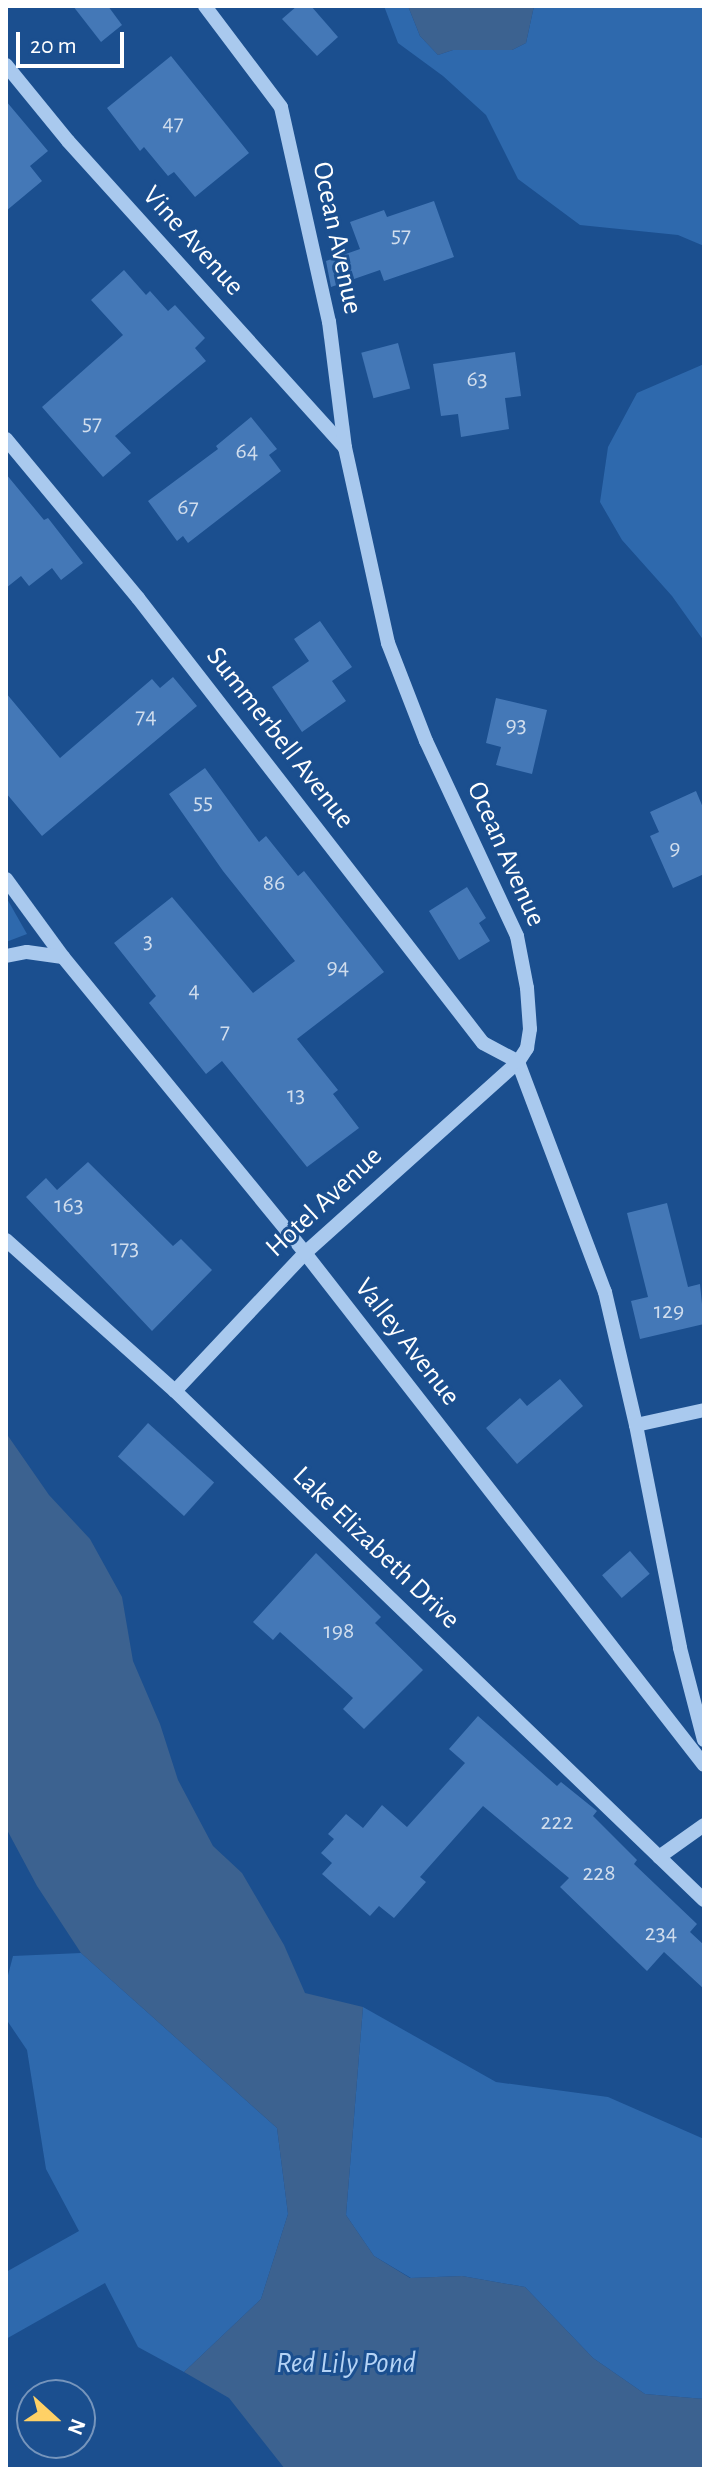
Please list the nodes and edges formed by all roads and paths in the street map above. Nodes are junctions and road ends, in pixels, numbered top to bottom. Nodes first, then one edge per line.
1 (205, 6) edge
2 (6, 65) edge
3 (6, 439) edge
4 (345, 448) junction
5 (6, 879) edge
6 (6, 956) edge
7 (63, 957) junction
8 (518, 1062) junction
9 (6, 1240) edge
10 (305, 1253) junction
11 (175, 1391) junction
12 (704, 1410) edge
13 (636, 1425) junction
14 (704, 1740) edge
15 (704, 1765) edge
16 (704, 1825) edge
17 (659, 1857) junction
18 (704, 1900) edge

1 - 4 street, Ocean Avenue
2 - 4 street, Vine Avenue
3 - 8 street, Summerbell Avenue
4 - 8 street, Ocean Avenue
5 - 7 street, Valley Avenue
6 - 7 street
7 - 10 street, Valley Avenue
8 - 10 street, Hotel Avenue
8 - 13 street
9 - 11 street, Lake Elizabeth Drive
10 - 11 street, Hotel Avenue
10 - 15 street, Valley Avenue
11 - 17 street, Lake Elizabeth Drive
12 - 13 street
13 - 14 street
16 - 17 street
17 - 18 street, Lake Elizabeth Drive

